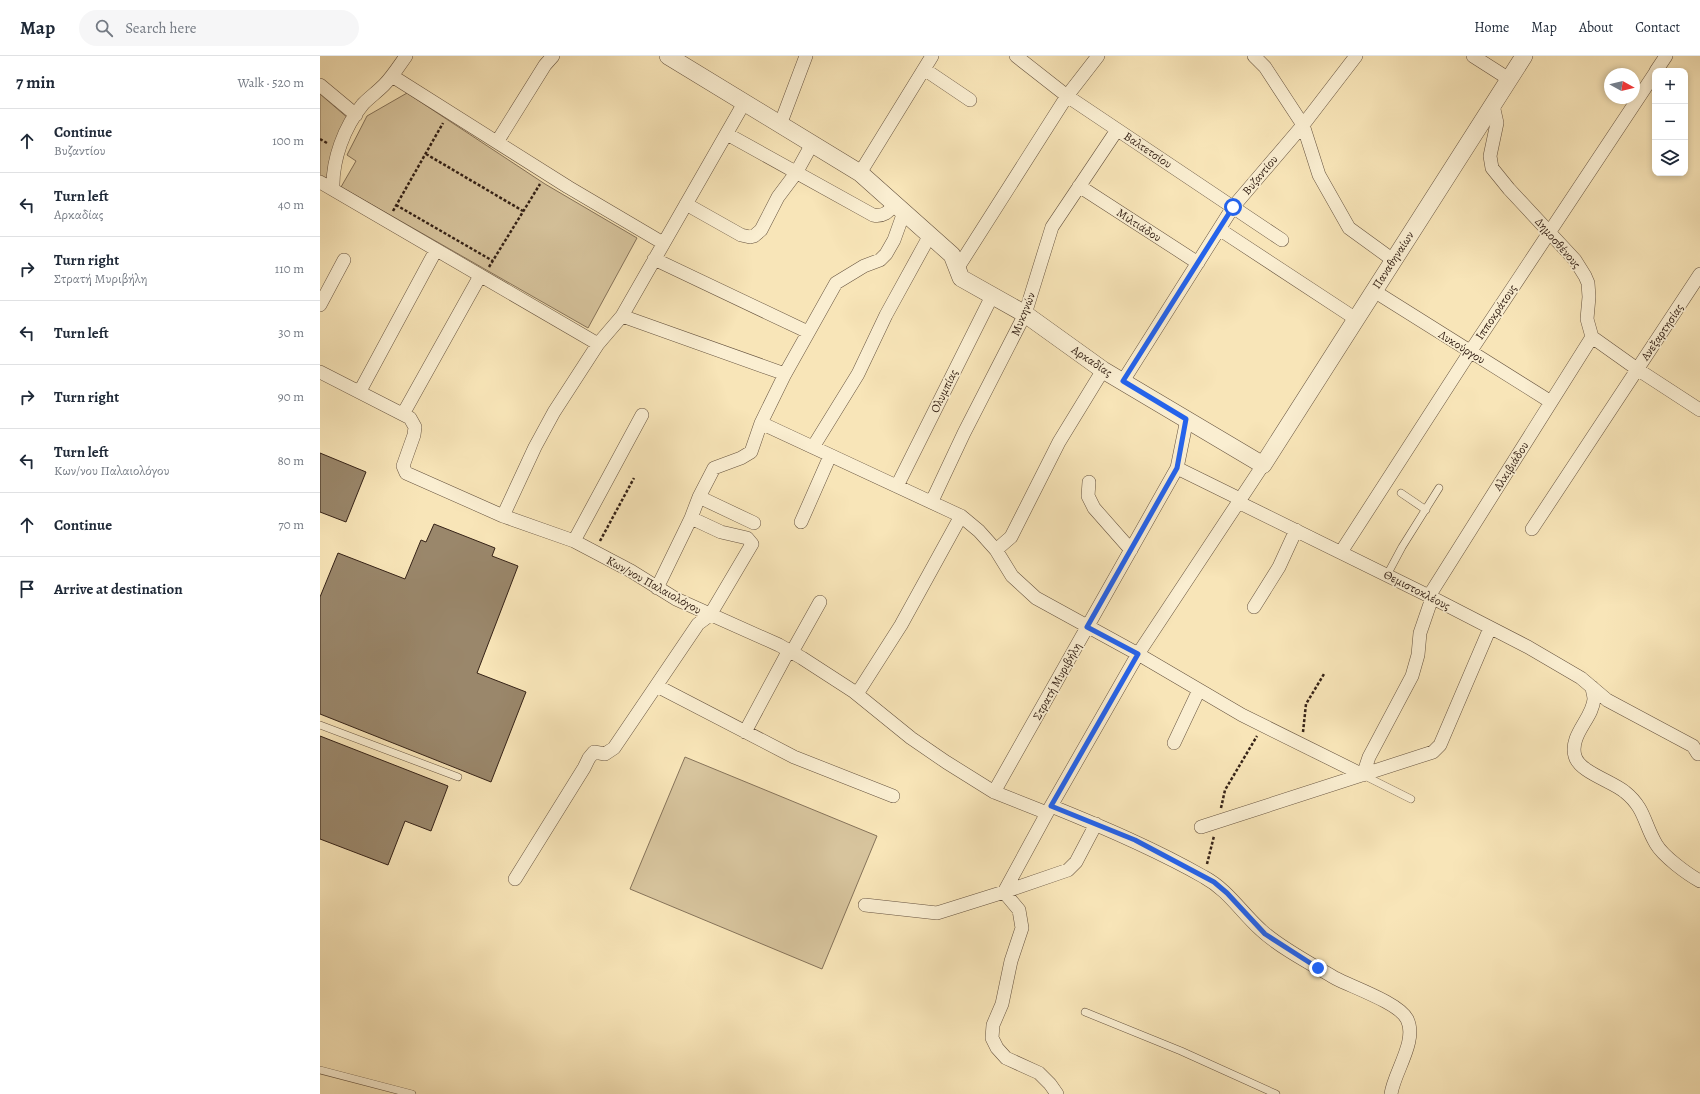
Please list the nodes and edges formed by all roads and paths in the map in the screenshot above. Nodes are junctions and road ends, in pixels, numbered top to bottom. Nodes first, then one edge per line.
1 (406, 56) edge
2 (553, 56) edge
3 (668, 56) edge
4 (806, 56) edge
5 (932, 56) edge
6 (1016, 56) edge
7 (1098, 56) edge
8 (1254, 56) edge
9 (1356, 56) edge
10 (1524, 56) edge
11 (1666, 56) edge
12 (1481, 58) edge
13 (1658, 68) edge
14 (924, 69) junction
15 (392, 76) junction
16 (1652, 78) edge
17 (1509, 79) junction
18 (320, 85) edge
19 (1067, 96) junction
20 (970, 100) dead end
21 (744, 103) junction
22 (1493, 105) junction
23 (450, 112) junction
24 (356, 115) junction
25 (780, 125) junction
26 (1303, 125) junction
27 (1118, 130) junction
28 (727, 134) junction
29 (497, 142) junction
30 (812, 144) junction
31 (426, 154) junction
32 (860, 172) junction
33 (796, 173) junction
34 (546, 174) junction
35 (320, 182) edge
36 (1079, 186) junction
37 (333, 189) junction
38 (686, 204) junction
39 (396, 205) junction
40 (1233, 207) junction
41 (900, 208) junction
42 (524, 211) junction
43 (387, 222) junction
44 (1219, 229) junction
45 (1550, 232) junction
46 (930, 235) junction
47 (1282, 240) dead end
48 (663, 242) junction
49 (436, 250) junction
50 (654, 259) junction
51 (344, 260) dead end
52 (1394, 260) junction
53 (493, 261) junction
54 (1198, 263) junction
55 (957, 269) junction
56 (1700, 274) edge
57 (482, 277) junction
58 (1374, 291) junction
59 (992, 296) junction
60 (322, 297) edge
61 (1025, 314) junction
62 (622, 316) junction
63 (1356, 319) junction
64 (808, 332) junction
65 (1592, 337) junction
66 (598, 344) junction
67 (1470, 352) junction
68 (1637, 369) junction
69 (1103, 370) junction
70 (320, 372) edge
71 (785, 374) junction
72 (1123, 381) junction
73 (360, 391) junction
74 (1551, 402) junction
75 (1700, 410) edge
76 (403, 414) junction
77 (642, 415) dead end
78 (1186, 419) junction
79 (761, 424) junction
80 (812, 447) junction
81 (830, 456) junction
82 (1263, 465) junction
83 (1177, 468) junction
84 (634, 478) dead end
85 (1089, 482) dead end
86 (897, 486) junction
87 (1440, 488) dead end
88 (1400, 493) dead end
89 (700, 496) junction
90 (932, 501) junction
91 (1239, 501) junction
92 (1426, 510) junction
93 (503, 516) junction
94 (961, 516) junction
95 (691, 518) junction
96 (801, 522) dead end
97 (754, 523) dead end
98 (1532, 529) dead end
99 (1296, 530) junction
100 (574, 541) junction
101 (996, 550) junction
102 (1131, 550) junction
103 (594, 552) junction
104 (1340, 552) junction
105 (1387, 575) junction
106 (657, 588) junction
107 (1431, 597) junction
108 (820, 602) dead end
109 (1254, 607) dead end
110 (710, 615) junction
111 (1087, 627) junction
112 (1490, 628) junction
113 (791, 651) junction
114 (1138, 654) junction
115 (1324, 674) dead end
116 (657, 686) junction
117 (1592, 687) junction
118 (1199, 690) junction
119 (857, 694) junction
120 (320, 725) edge
121 (1263, 726) junction
122 (745, 732) junction
123 (1174, 743) dead end
124 (1301, 745) junction
125 (1698, 754) dead end
126 (1363, 775) junction
127 (458, 777) dead end
128 (1225, 790) dead end
129 (994, 792) junction
130 (893, 796) dead end
131 (1411, 799) dead end
132 (1049, 810) junction
133 (1096, 824) junction
134 (1201, 827) dead end
135 (515, 879) dead end
136 (1700, 881) edge
137 (1004, 892) junction
138 (865, 905) dead end
139 (1085, 1012) dead end
140 (320, 1070) edge
141 (412, 1094) edge
142 (1057, 1094) edge
143 (1276, 1094) edge
144 (1391, 1094) edge

1 - 15 street
2 - 29 street
3 - 21 street, Αρκαδίας
4 - 25 street
5 - 14 street
6 - 19 street, Βαλτετσίου
7 - 19 street
8 - 26 street
9 - 26 street, Βυζαντίου
10 - 17 street, Παναθηναίων
11 - 13 street, Ιπποκράτους
12 - 17 street
14 - 20 street
14 - 32 street
15 - 23 street
15 - 24 street
16 - 45 street, Ιπποκράτους
17 - 22 street, Παναθηναίων
18 - 24 street
19 - 27 street, Βαλτετσίου
19 - 55 street
21 - 25 street, Αρκαδίας
21 - 28 street
22 - 45 street, Δημοσθένους
22 - 52 street, Παναθηναίων
23 - 29 street
23 - 31 path
24 - 37 street
25 - 30 street, Αρκαδίας
26 - 40 street, Βυζαντίου
26 - 52 street
27 - 36 street, Μυκηνών
27 - 40 street, Βαλτετσίου
28 - 33 street
28 - 38 street
29 - 34 street
30 - 32 street, Αρκαδίας
30 - 33 street
31 - 39 path
31 - 42 path
32 - 41 street, Αρκαδίας
33 - 38 street
33 - 41 street
34 - 42 path
34 - 48 street
35 - 37 street
36 - 54 street, Μιλτιάδου
36 - 61 street, Μυκηνών
37 - 43 street
38 - 48 street
39 - 43 path
39 - 53 path
40 - 44 street, Βυζαντίου
40 - 47 street, Βαλτετσίου
41 - 46 street, Αρκαδίας
41 - 64 street
42 - 53 path
43 - 49 street
44 - 54 street, Βυζαντίου
44 - 63 street
45 - 65 street, Δημοσθένους
45 - 67 street, Ιπποκράτους
46 - 55 street, Αρκαδίας
46 - 80 street
48 - 50 street
49 - 57 street
49 - 73 street
50 - 62 street
50 - 64 street
51 - 60 street
52 - 58 street, Παναθηναίων
53 - 57 path
54 - 72 street, Βυζαντίου
55 - 59 street, Αρκαδίας
56 - 68 street, Ανεξαρτησίας
57 - 66 street
57 - 76 street
58 - 63 street, Παναθηναίων
58 - 67 street, Λυκούργου
59 - 61 street, Αρκαδίας
59 - 86 street, Ολυμπίας
61 - 69 street, Αρκαδίας
61 - 90 street, Μυκηνών
62 - 66 street
62 - 71 street
63 - 82 street, Παναθηναίων
64 - 71 street
65 - 68 street
65 - 74 street, Αλκιβιάδου
66 - 93 street
67 - 74 street, Λυκούργου
67 - 104 street, Ιπποκράτους
68 - 75 street
68 - 98 street, Ανεξαρτησίας
69 - 72 street, Αρκαδίας
69 - 101 street
70 - 73 street, Κων/νου Παλαιολόγου
71 - 79 street
72 - 78 street, Αρκαδίας
73 - 76 street, Κων/νου Παλαιολόγου
74 - 107 street, Αλκιβιάδου
76 - 93 street, Κων/νου Παλαιολόγου
77 - 100 street
78 - 82 street, Αρκαδίας
78 - 83 street, Στρατή Μυριβήλη
79 - 80 street
79 - 89 street
80 - 81 street
81 - 86 street
81 - 96 street
82 - 91 street
83 - 91 street, Θεμιστοκλέους
83 - 102 street, Στρατή Μυριβήλη
84 - 103 path
85 - 102 street
86 - 90 street
87 - 92 lane
88 - 92 lane
89 - 95 street
89 - 97 street
90 - 94 street
91 - 99 street, Θεμιστοκλέους
91 - 114 street
92 - 105 lane
93 - 100 street, Κων/νου Παλαιολόγου
94 - 101 street
94 - 119 street
95 - 106 street
95 - 110 street
99 - 104 street, Θεμιστοκλέους
99 - 109 street
100 - 103 street, Κων/νου Παλαιολόγου
101 - 111 street
102 - 111 street, Στρατή Μυριβήλη
103 - 106 street, Κων/νου Παλαιολόγου
104 - 105 street, Θεμιστοκλέους
105 - 107 street, Θεμιστοκλέους
106 - 110 street, Κων/νου Παλαιολόγου
107 - 112 street, Θεμιστοκλέους
107 - 126 street, Αλκιβιάδου
108 - 113 street
110 - 113 street, Κων/νου Παλαιολόγου
110 - 116 street
111 - 114 street
111 - 129 street, Στρατή Μυριβήλη
112 - 117 street, Θεμιστοκλέους
112 - 126 street
113 - 119 street, Κων/νου Παλαιολόγου
113 - 122 street
114 - 118 street
114 - 132 street
115 - 124 path
116 - 122 street
116 - 135 street
117 - 125 street, Θεμιστοκλέους
117 - 136 street
118 - 121 street
118 - 123 street
119 - 129 street, Κων/νου Παλαιολόγου
120 - 127 lane
121 - 124 street
121 - 128 path
122 - 130 street
124 - 126 street
126 - 131 lane
126 - 134 street
129 - 132 street, Κων/νου Παλαιολόγου
132 - 133 street, Κων/νου Παλαιολόγου
132 - 137 street
133 - 137 street
133 - 144 street, Κων/νου Παλαιολόγου
137 - 138 street
137 - 142 street
139 - 143 lane
140 - 141 lane

